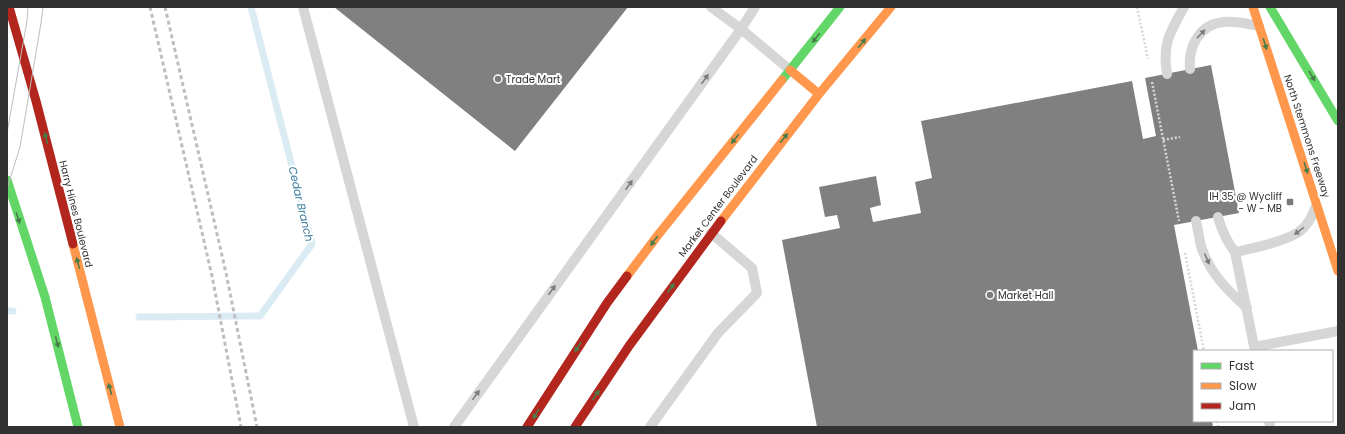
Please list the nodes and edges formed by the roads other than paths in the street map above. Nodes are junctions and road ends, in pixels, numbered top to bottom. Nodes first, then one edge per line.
1 (9, 7) edge
2 (303, 7) edge
3 (711, 7) edge
4 (756, 7) edge
5 (840, 7) edge
6 (891, 7) edge
7 (1184, 7) edge
8 (1253, 7) edge
9 (1270, 7) edge
10 (1259, 26) junction
11 (741, 29) junction
12 (1190, 69) dead end
13 (790, 70) junction
14 (1167, 74) dead end
15 (819, 94) junction
16 (1338, 121) edge
17 (7, 180) edge
18 (1316, 198) junction
19 (1218, 217) dead end
20 (1196, 221) dead end
21 (711, 233) junction
22 (1235, 252) junction
23 (1338, 272) edge
24 (1247, 308) junction
25 (1338, 331) edge
26 (1255, 349) edge
27 (78, 427) edge
28 (120, 427) edge
29 (414, 427) edge
30 (454, 427) edge
31 (527, 427) edge
32 (574, 427) edge
33 (650, 427) edge

28 -> 1 main road, Harry Hines Boulevard
2 - 29 lane
3 - 11 lane
4 - 11 lane
5 -> 13 main road
15 -> 6 main road, Market Center Boulevard
7 - 14 lane
8 - 10 main road, North Stemmons Freeway
9 -> 16 main road
12 -> 10 lane
10 -> 18 main road, North Stemmons Freeway
11 - 13 lane
30 -> 11 lane
13 - 15 main road
13 -> 31 main road
21 -> 15 main road, Market Center Boulevard
17 -> 27 main road
18 -> 22 lane
18 - 23 main road, North Stemmons Freeway
19 - 22 lane
20 -> 24 lane
32 -> 21 main road, Market Center Boulevard
21 - 33 lane
22 - 24 lane
24 - 26 lane
25 - 26 lane

